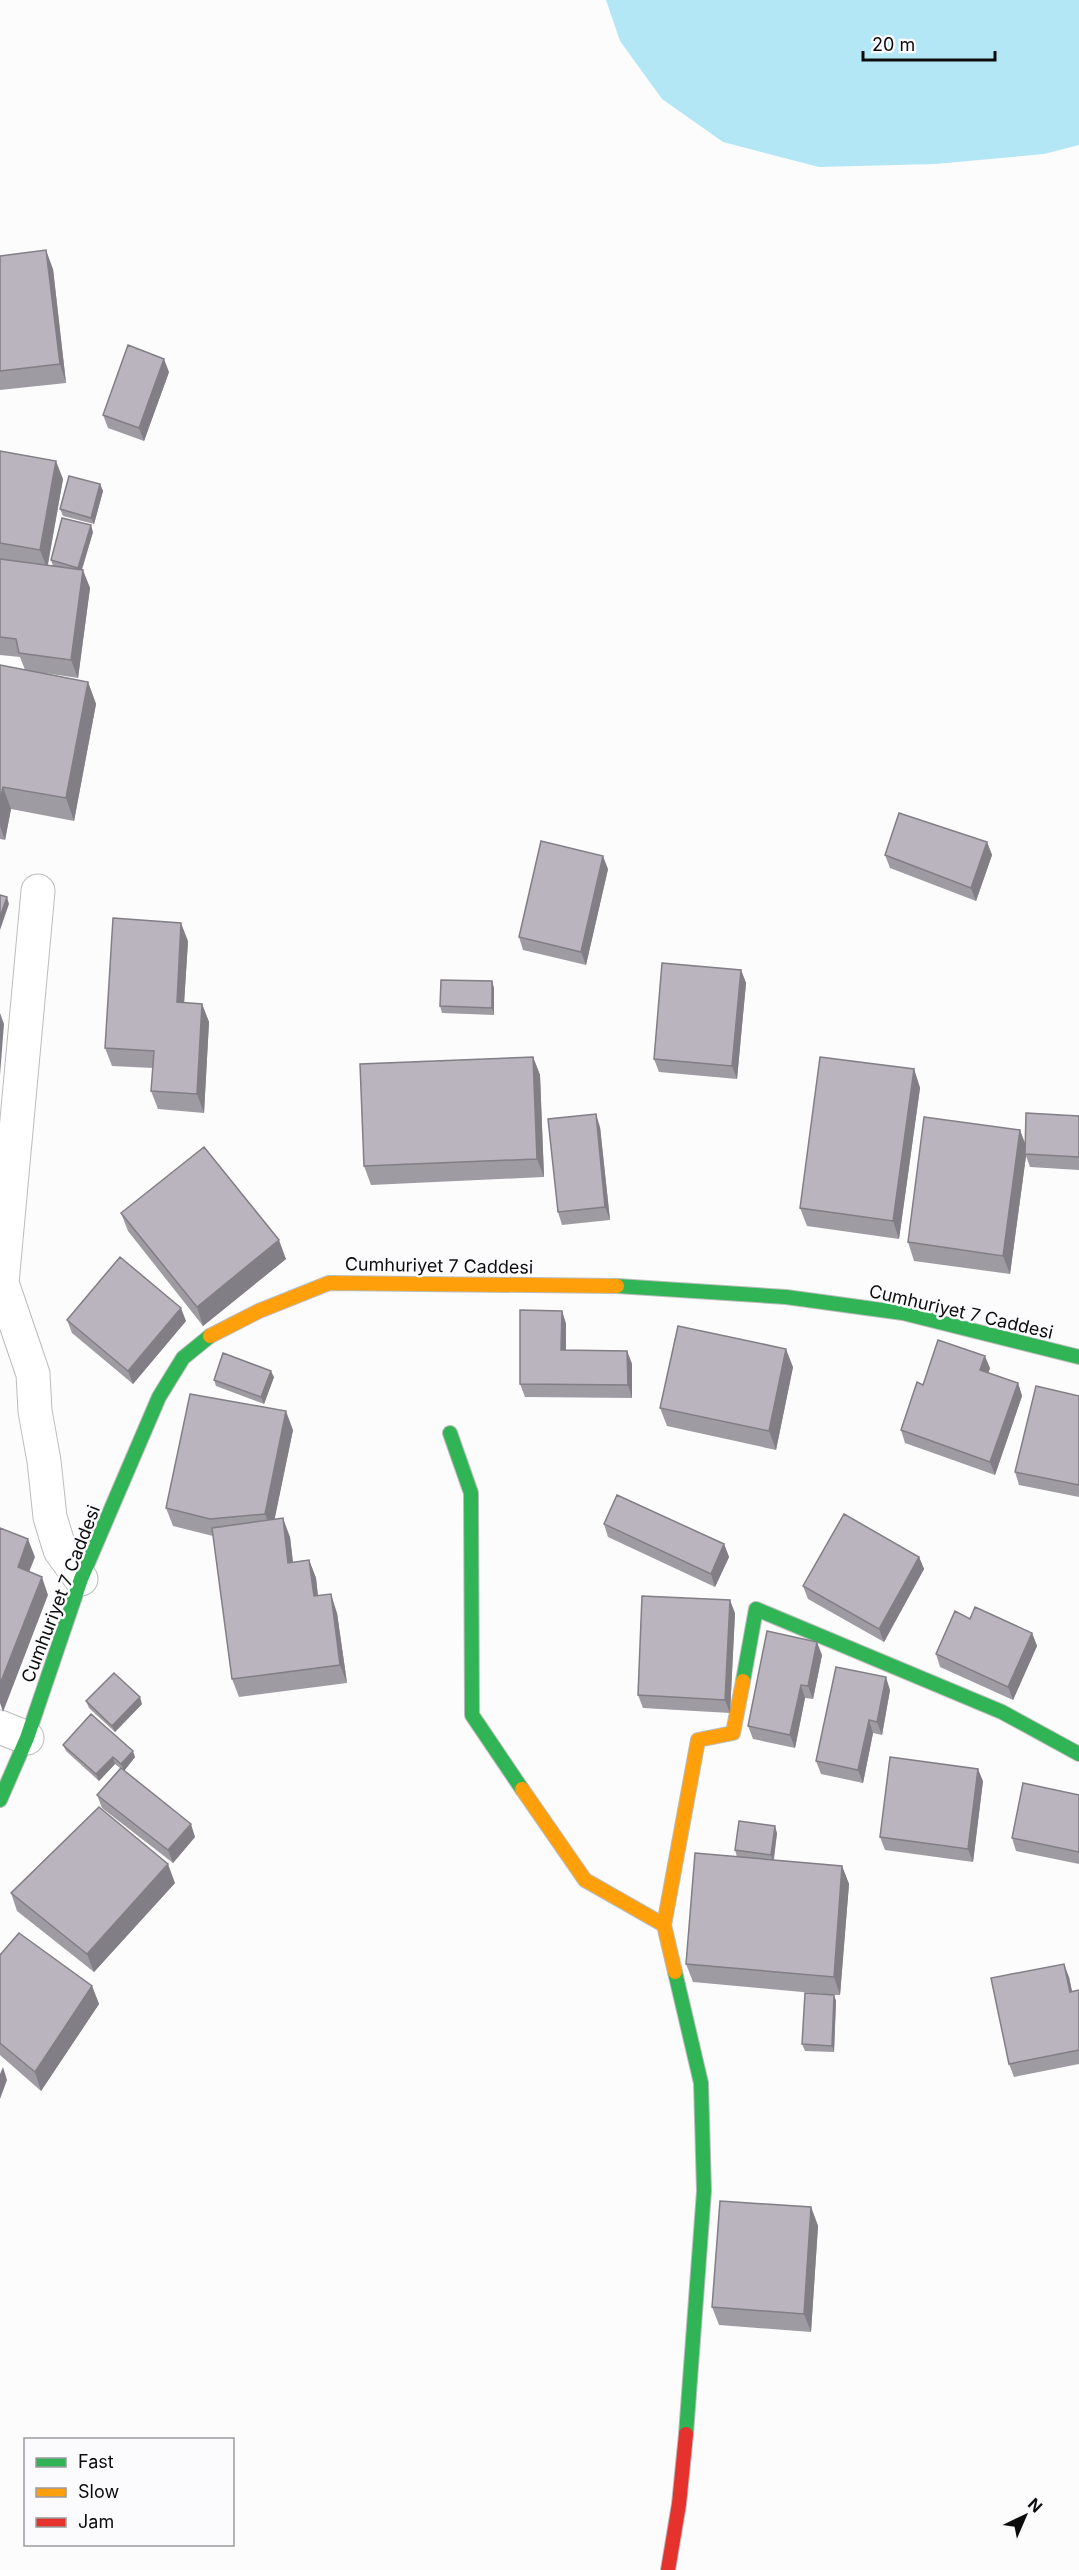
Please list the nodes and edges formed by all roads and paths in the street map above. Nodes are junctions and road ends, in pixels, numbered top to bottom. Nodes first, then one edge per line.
1 (38, 891) dead end
2 (14, 1001) edge
3 (1079, 1358) edge
4 (450, 1433) dead end
5 (81, 1579) junction
6 (13, 1733) edge
7 (1079, 1754) edge
8 (0, 1800) edge
9 (664, 1925) junction
10 (668, 2570) edge

1 - 2 street
2 - 5 street
3 - 5 street, Cumhuriyet 7 Caddesi
4 - 9 street
5 - 6 street, Cumhuriyet 7 Caddesi
6 - 8 street, Cumhuriyet 7 Caddesi
7 - 9 street
9 - 10 street

